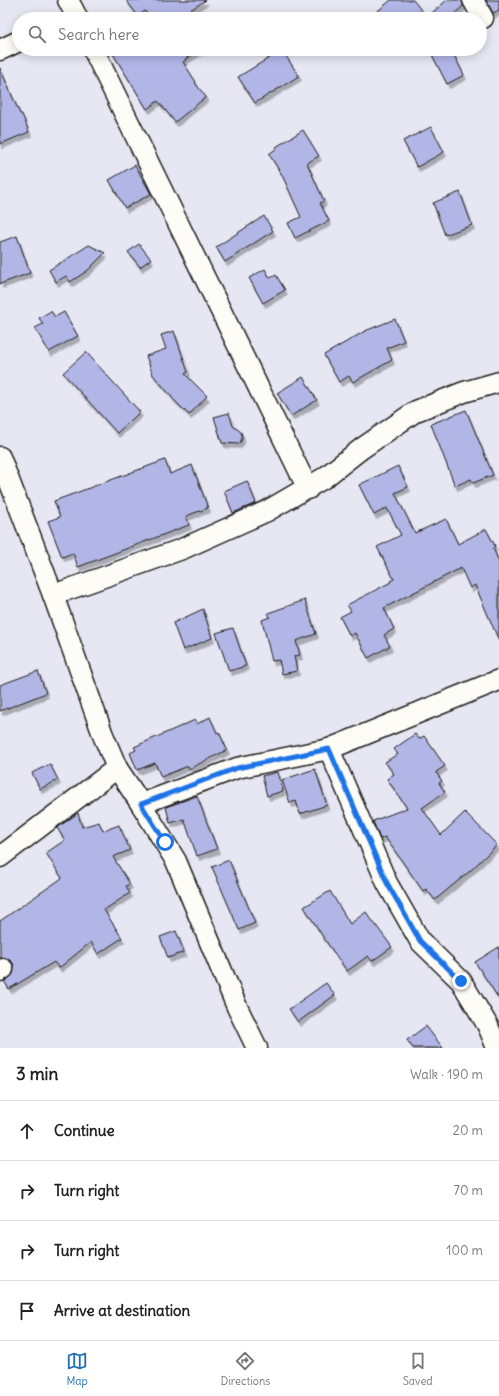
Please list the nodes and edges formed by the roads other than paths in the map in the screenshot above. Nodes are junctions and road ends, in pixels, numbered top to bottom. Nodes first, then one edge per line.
1 (474, 0) edge
2 (479, 12) edge
3 (12, 44) edge
4 (0, 50) edge
5 (96, 56) edge
6 (499, 382) edge
7 (0, 459) edge
8 (308, 489) junction
9 (53, 595) junction
10 (499, 680) edge
11 (329, 749) junction
12 (117, 768) junction
13 (141, 804) junction
14 (0, 857) edge
15 (257, 1048) edge
16 (497, 1048) edge

1 - 2 street
3 - 4 street
5 - 8 street
6 - 8 street
7 - 9 street
8 - 9 street
9 - 12 street
10 - 11 street
11 - 13 street
11 - 16 street
12 - 13 street
12 - 14 street
13 - 15 street

